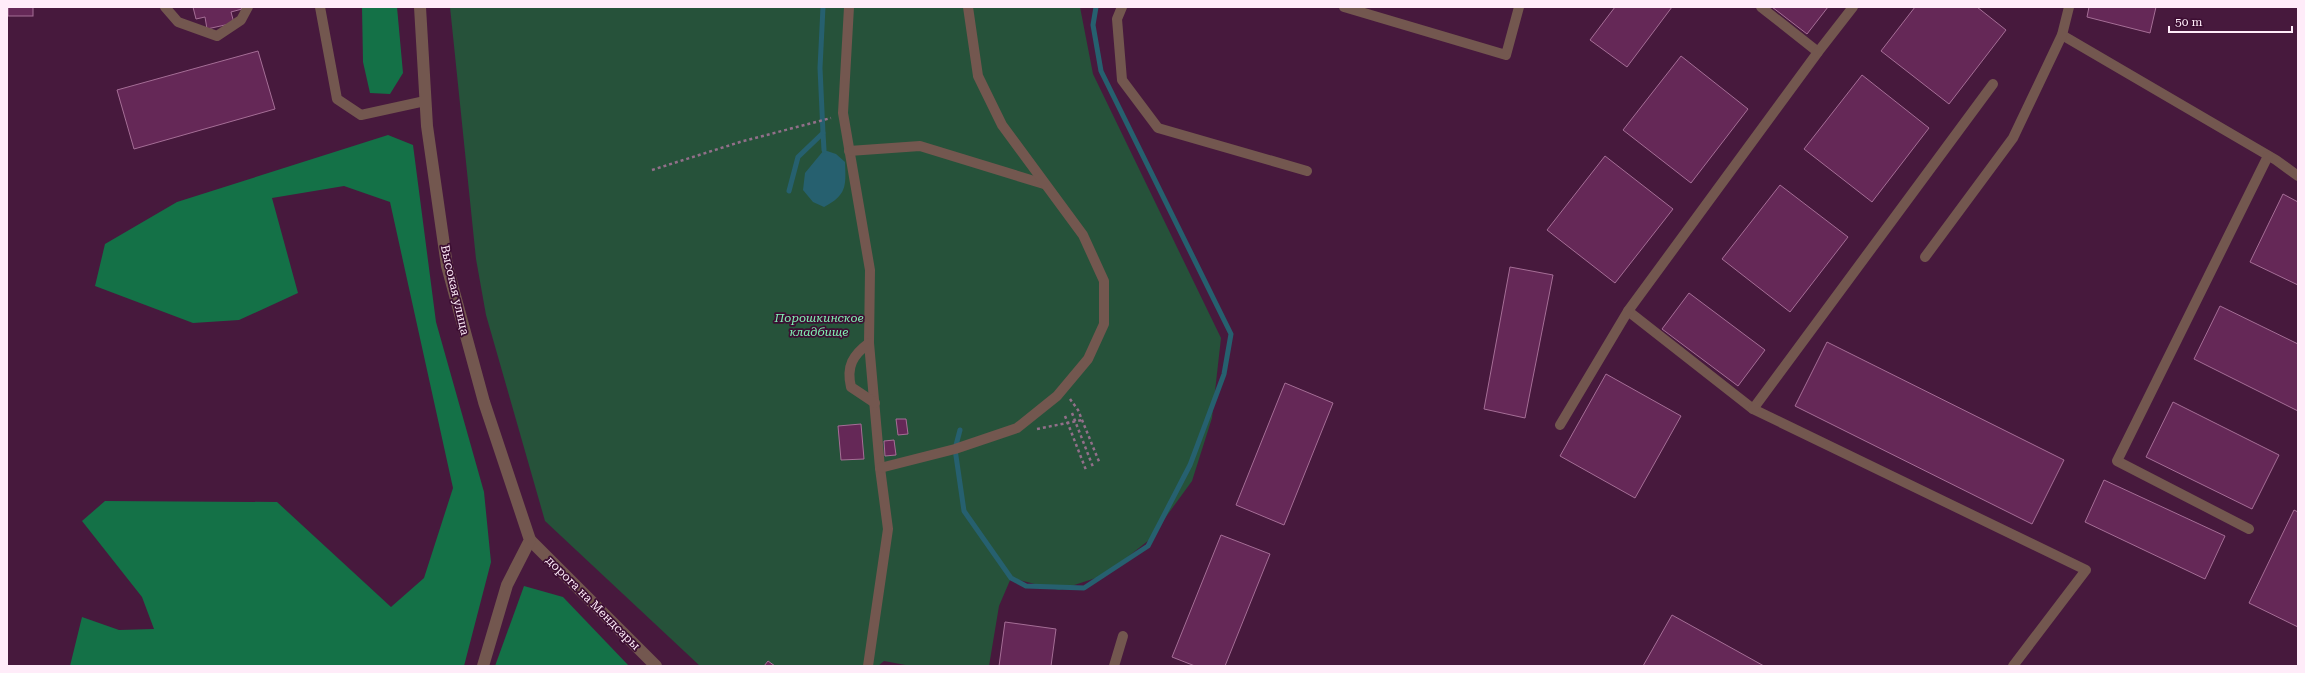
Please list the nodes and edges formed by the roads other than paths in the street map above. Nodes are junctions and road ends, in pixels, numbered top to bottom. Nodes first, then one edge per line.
1 (165, 7) edge
2 (248, 7) edge
3 (320, 7) edge
4 (420, 7) edge
5 (849, 7) edge
6 (968, 7) edge
7 (1122, 7) edge
8 (1344, 7) edge
9 (1519, 7) edge
10 (1761, 7) edge
11 (1853, 7) edge
12 (2069, 7) edge
13 (2062, 35) junction
14 (1818, 52) junction
15 (1993, 84) dead end
16 (426, 101) junction
17 (849, 151) junction
18 (2268, 156) junction
19 (1307, 171) dead end
20 (2298, 176) edge
21 (1044, 184) junction
22 (1925, 257) dead end
23 (1628, 311) junction
24 (869, 343) junction
25 (875, 403) junction
26 (1753, 409) junction
27 (1560, 425) dead end
28 (880, 468) junction
29 (2249, 529) dead end
30 (530, 540) junction
31 (1123, 636) dead end
32 (482, 666) edge
33 (656, 666) edge
34 (868, 666) edge
35 (1114, 666) edge
36 (2013, 666) edge

1 - 2 lane
3 - 16 lane
4 - 16 street, Высокая улица
5 - 17 lane
6 - 21 lane
7 - 19 lane
8 - 9 lane
10 - 14 lane
11 - 14 lane
12 - 13 lane
13 - 18 lane
13 - 22 lane
14 - 23 lane
15 - 26 lane
16 - 30 street, Высокая улица
17 - 21 lane
17 - 24 lane
18 - 20 lane
18 - 29 lane
21 - 28 lane
23 - 26 lane
23 - 27 lane
24 - 25 lane
24 - 25 lane
25 - 28 lane
26 - 36 lane
28 - 34 lane
30 - 32 street
30 - 33 street, дорога на Мендсары
31 - 35 lane

